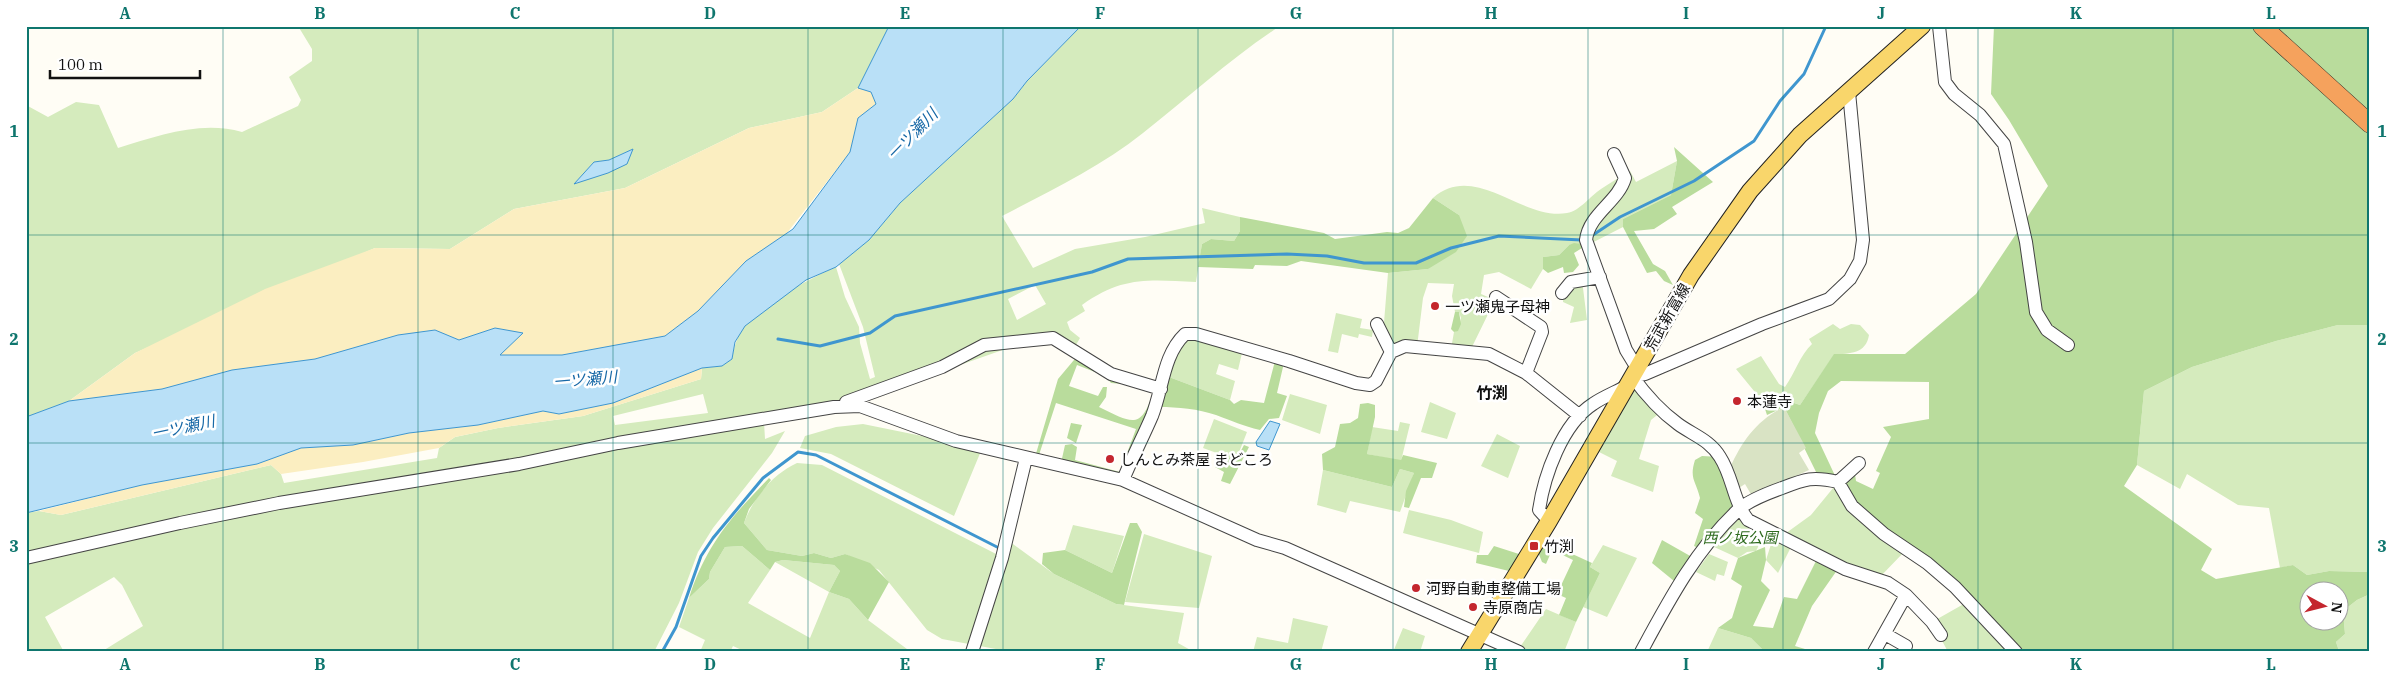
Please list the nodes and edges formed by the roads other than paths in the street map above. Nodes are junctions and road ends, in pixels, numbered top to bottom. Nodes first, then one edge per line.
1 (1922, 26) edge
2 (1939, 26) edge
3 (2262, 26) edge
4 (1849, 92) junction
5 (2370, 124) edge
6 (1614, 154) dead end
7 (1600, 277) junction
8 (1562, 293) dead end
9 (1496, 297) dead end
10 (1377, 324) dead end
11 (2068, 345) dead end
12 (1392, 352) junction
13 (1526, 373) junction
14 (1632, 377) junction
15 (1161, 389) junction
16 (834, 406) junction
17 (1580, 416) junction
18 (1026, 458) junction
19 (1860, 463) dead end
20 (1123, 480) junction
21 (1838, 482) junction
22 (1739, 509) junction
23 (1549, 521) junction
24 (26, 558) edge
25 (1906, 595) junction
26 (1885, 634) junction
27 (1940, 635) dead end
28 (1480, 636) junction
29 (1906, 646) dead end
30 (972, 652) edge
31 (1469, 652) edge
32 (1519, 652) edge
33 (1641, 652) edge
34 (1874, 652) edge
35 (2016, 652) edge

1 - 4 main road, 荒武新富線
2 - 11 street
3 - 5 highway
4 - 14 main road, 荒武新富線
4 - 14 street
6 - 7 street
7 - 8 street
7 - 14 street
9 - 13 street
10 - 12 street
12 - 13 street
12 - 15 street
13 - 17 street
14 - 17 street
14 - 22 street
14 - 23 main road, 荒武新富線
15 - 16 street
15 - 20 street
16 - 18 street
16 - 24 street
17 - 23 street
18 - 20 street
18 - 30 street
19 - 21 street
20 - 28 street
21 - 22 street
21 - 35 street
22 - 25 street
22 - 33 street
23 - 28 main road, 荒武新富線
25 - 26 street
25 - 27 street
26 - 29 street
26 - 34 street
28 - 31 main road, 荒武新富線
28 - 32 street

